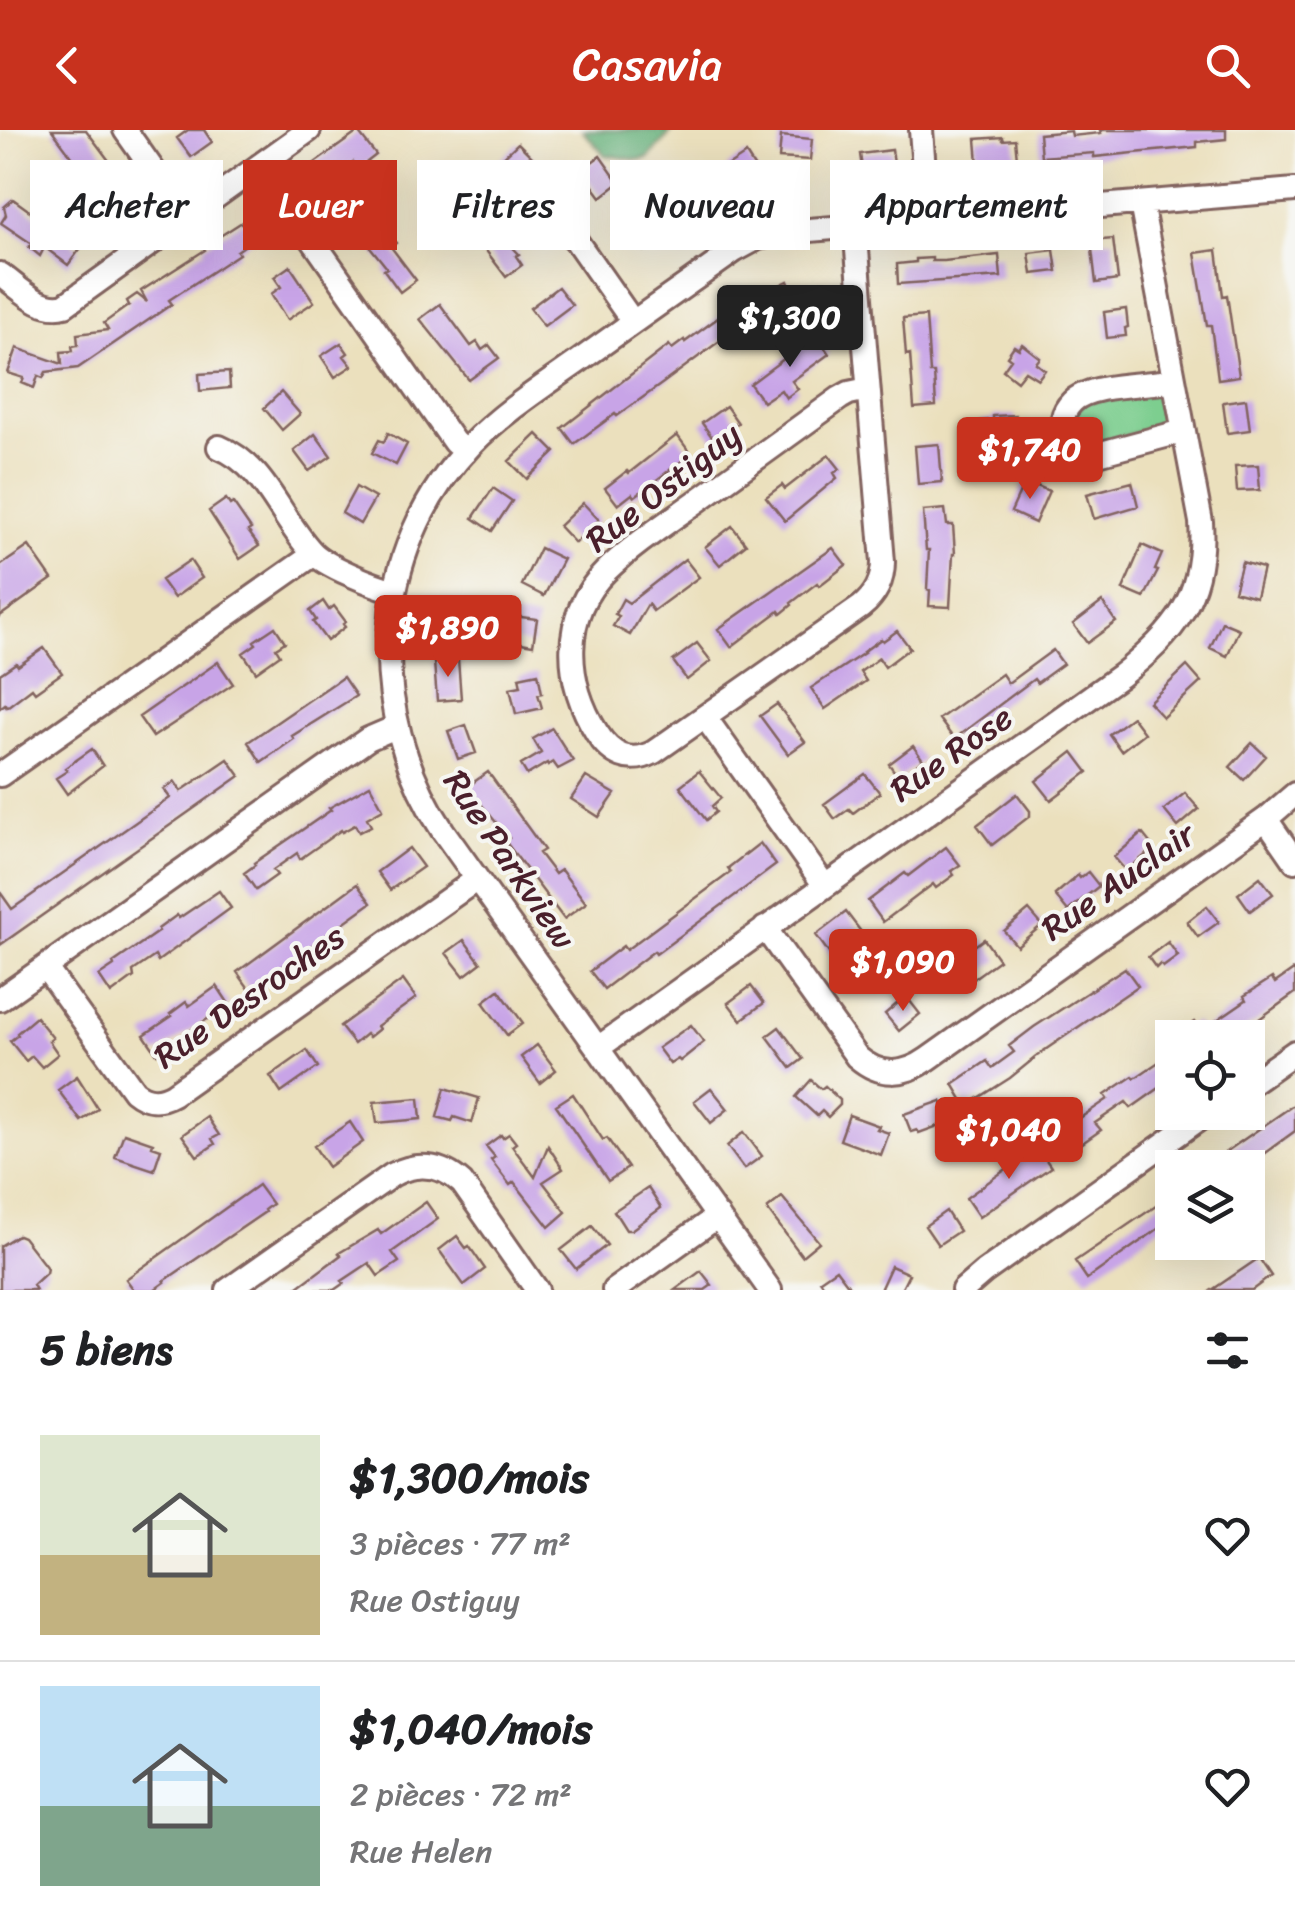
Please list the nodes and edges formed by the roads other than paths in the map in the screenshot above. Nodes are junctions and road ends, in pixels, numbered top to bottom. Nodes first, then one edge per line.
1 (125, 130) edge
2 (309, 130) edge
3 (921, 130) edge
4 (146, 160) edge
5 (268, 160) edge
6 (923, 160) edge
7 (1295, 190) edge
8 (1141, 203) junction
9 (1103, 206) edge
10 (830, 229) edge
11 (142, 250) edge
12 (319, 250) edge
13 (583, 250) edge
14 (857, 250) edge
15 (0, 274) edge
16 (633, 322) junction
17 (1174, 380) junction
18 (868, 390) junction
19 (1184, 431) junction
20 (219, 448) dead end
21 (465, 452) junction
22 (313, 554) junction
23 (395, 591) junction
24 (705, 716) junction
25 (396, 728) junction
26 (0, 775) edge
27 (1295, 794) edge
28 (1266, 820) junction
29 (1295, 861) edge
30 (477, 880) junction
31 (825, 886) junction
32 (765, 928) junction
33 (45, 967) junction
34 (0, 999) edge
35 (598, 1048) junction
36 (1295, 1052) edge
37 (1265, 1073) edge
38 (1184, 1130) edge
39 (718, 1216) junction
40 (228, 1290) edge
41 (537, 1290) edge
42 (614, 1290) edge
43 (770, 1290) edge
44 (963, 1290) edge

1 - 4 street
2 - 5 street
3 - 6 street
7 - 8 street, Rue Parkview
8 - 9 street, Rue Parkview
8 - 17 street, Rue Rose
10 - 16 street, Rue Parkview
11 - 15 street
12 - 21 street
13 - 16 street
14 - 18 street, Rue Ostiguy
16 - 21 street, Rue Parkview
17 - 19 street, Rue Rose
17 - 19 street
18 - 24 street, Rue Ostiguy
18 - 24 street, Rue Ostiguy
19 - 31 street, Rue Rose
20 - 22 street
21 - 23 street, Rue Parkview
22 - 23 street
22 - 26 street
23 - 25 street, Rue Parkview
24 - 31 street
25 - 30 street, Rue Parkview
25 - 33 street
27 - 28 street, Rue Auclair
28 - 29 street
28 - 32 street, Rue Auclair
30 - 33 street, Rue Desroches
30 - 35 street, Rue Parkview
31 - 32 street, Rue Rose
32 - 35 street, Rue Rose
33 - 34 street
35 - 39 street, Rue Parkview
36 - 37 street
38 - 44 street
39 - 42 street
39 - 43 street, Rue Parkview
40 - 41 street

